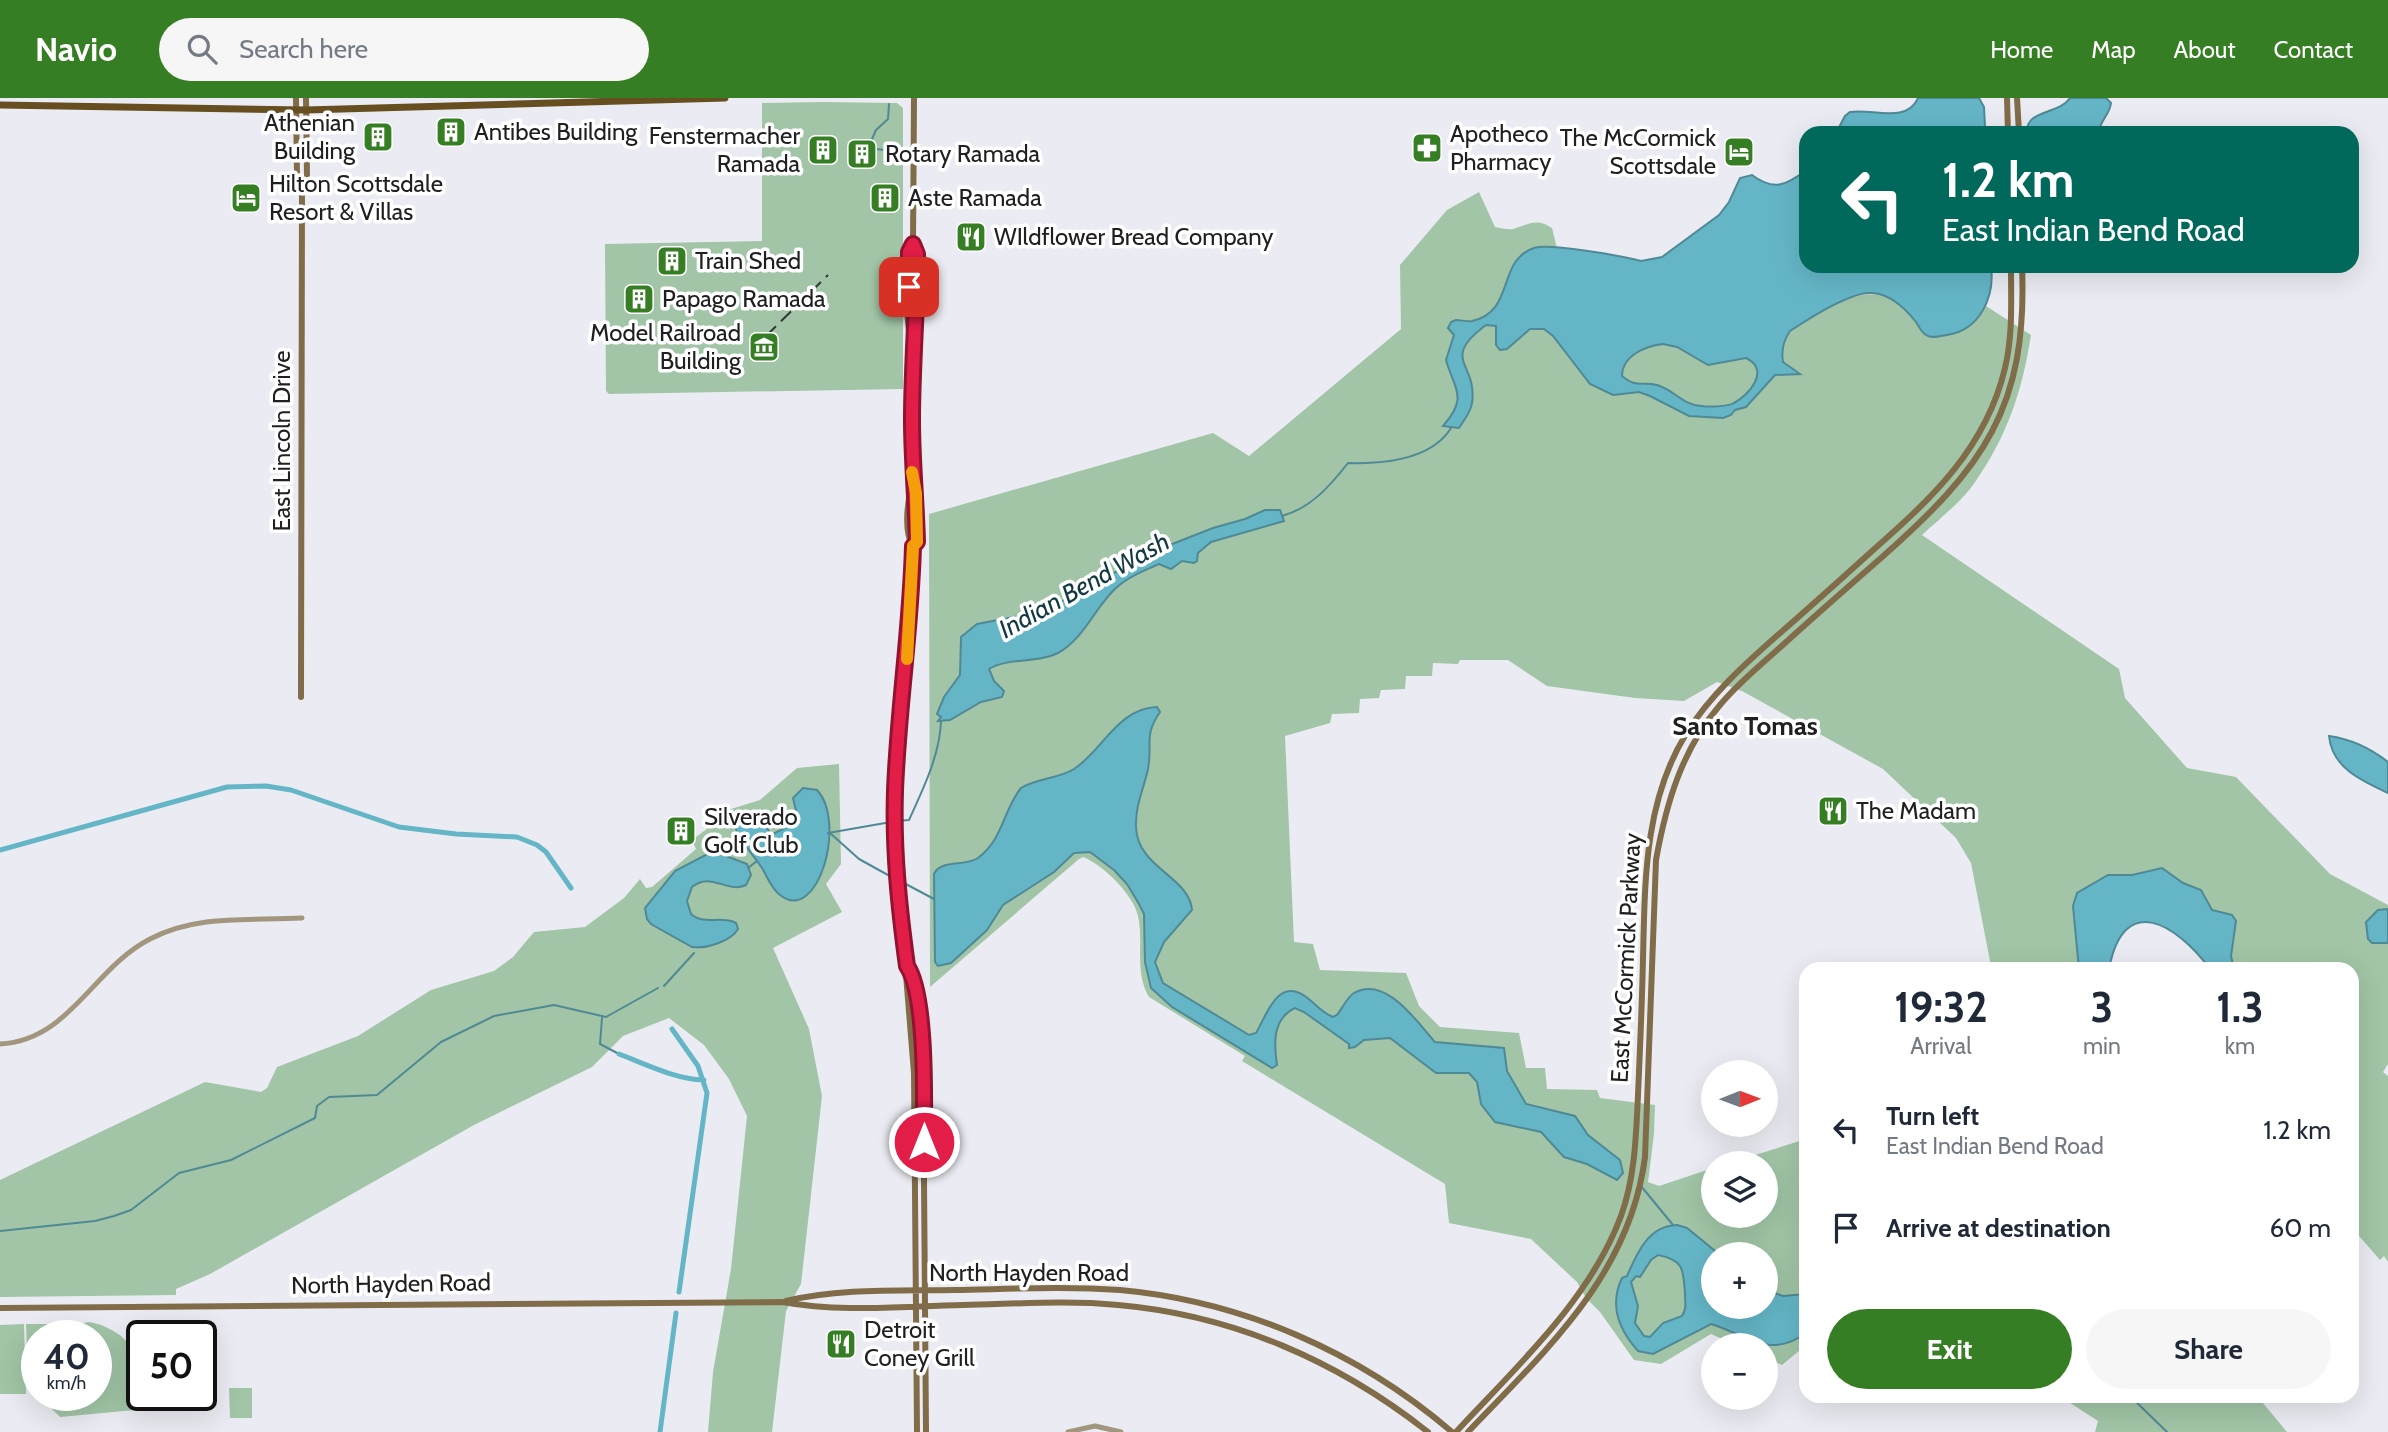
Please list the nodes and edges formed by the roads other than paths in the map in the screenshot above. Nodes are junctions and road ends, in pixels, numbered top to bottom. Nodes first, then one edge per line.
1 (296, 98) edge
2 (306, 98) edge
3 (716, 98) edge
4 (725, 98) edge
5 (914, 98) edge
6 (2007, 98) edge
7 (2017, 98) edge
8 (514, 100) edge
9 (427, 102) edge
10 (0, 106) edge
11 (296, 110) junction
12 (306, 110) junction
13 (2008, 126) edge
14 (2019, 126) edge
15 (302, 184) junction
16 (2011, 273) edge
17 (2022, 273) edge
18 (2004, 370) junction
19 (2014, 373) junction
20 (300, 697) dead end
21 (1707, 706) junction
22 (1715, 711) junction
23 (302, 918) dead end
24 (907, 966) junction
25 (0, 1044) edge
26 (915, 1291) junction
27 (925, 1291) junction
28 (783, 1302) junction
29 (916, 1306) junction
30 (925, 1306) junction
31 (0, 1308) edge
32 (916, 1432) edge
33 (926, 1432) edge
34 (1068, 1432) edge
35 (1121, 1432) edge
36 (1428, 1432) edge
37 (1454, 1432) edge
38 (1468, 1432) edge

1 - 11 main road, East Lincoln Drive
2 - 12 main road, East Lincoln Drive
3 - 4 main road
3 - 8 main road
5 - 24 main road
6 - 13 main road
7 - 14 main road
8 - 9 main road
9 - 12 main road
10 - 11 main road
11 - 12 main road
11 - 15 main road, East Lincoln Drive
12 - 15 main road, East Lincoln Drive
15 - 20 main road, East Lincoln Drive
16 - 18 main road, East McCormick Parkway
17 - 19 main road, East McCormick Parkway
18 - 19 main road
18 - 21 main road, East McCormick Parkway
19 - 22 main road, East McCormick Parkway
21 - 22 main road
21 - 37 main road, East McCormick Parkway
22 - 38 main road, East McCormick Parkway
23 - 25 street
24 - 26 main road
24 - 27 main road
26 - 27 main road, North Hayden Road
26 - 28 main road, North Hayden Road
26 - 29 main road
27 - 30 main road
27 - 37 main road, North Hayden Road
28 - 29 main road, North Hayden Road
28 - 31 main road, North Hayden Road
29 - 30 main road, North Hayden Road
29 - 32 main road
30 - 33 main road
30 - 36 main road, North Hayden Road
34 - 35 street

